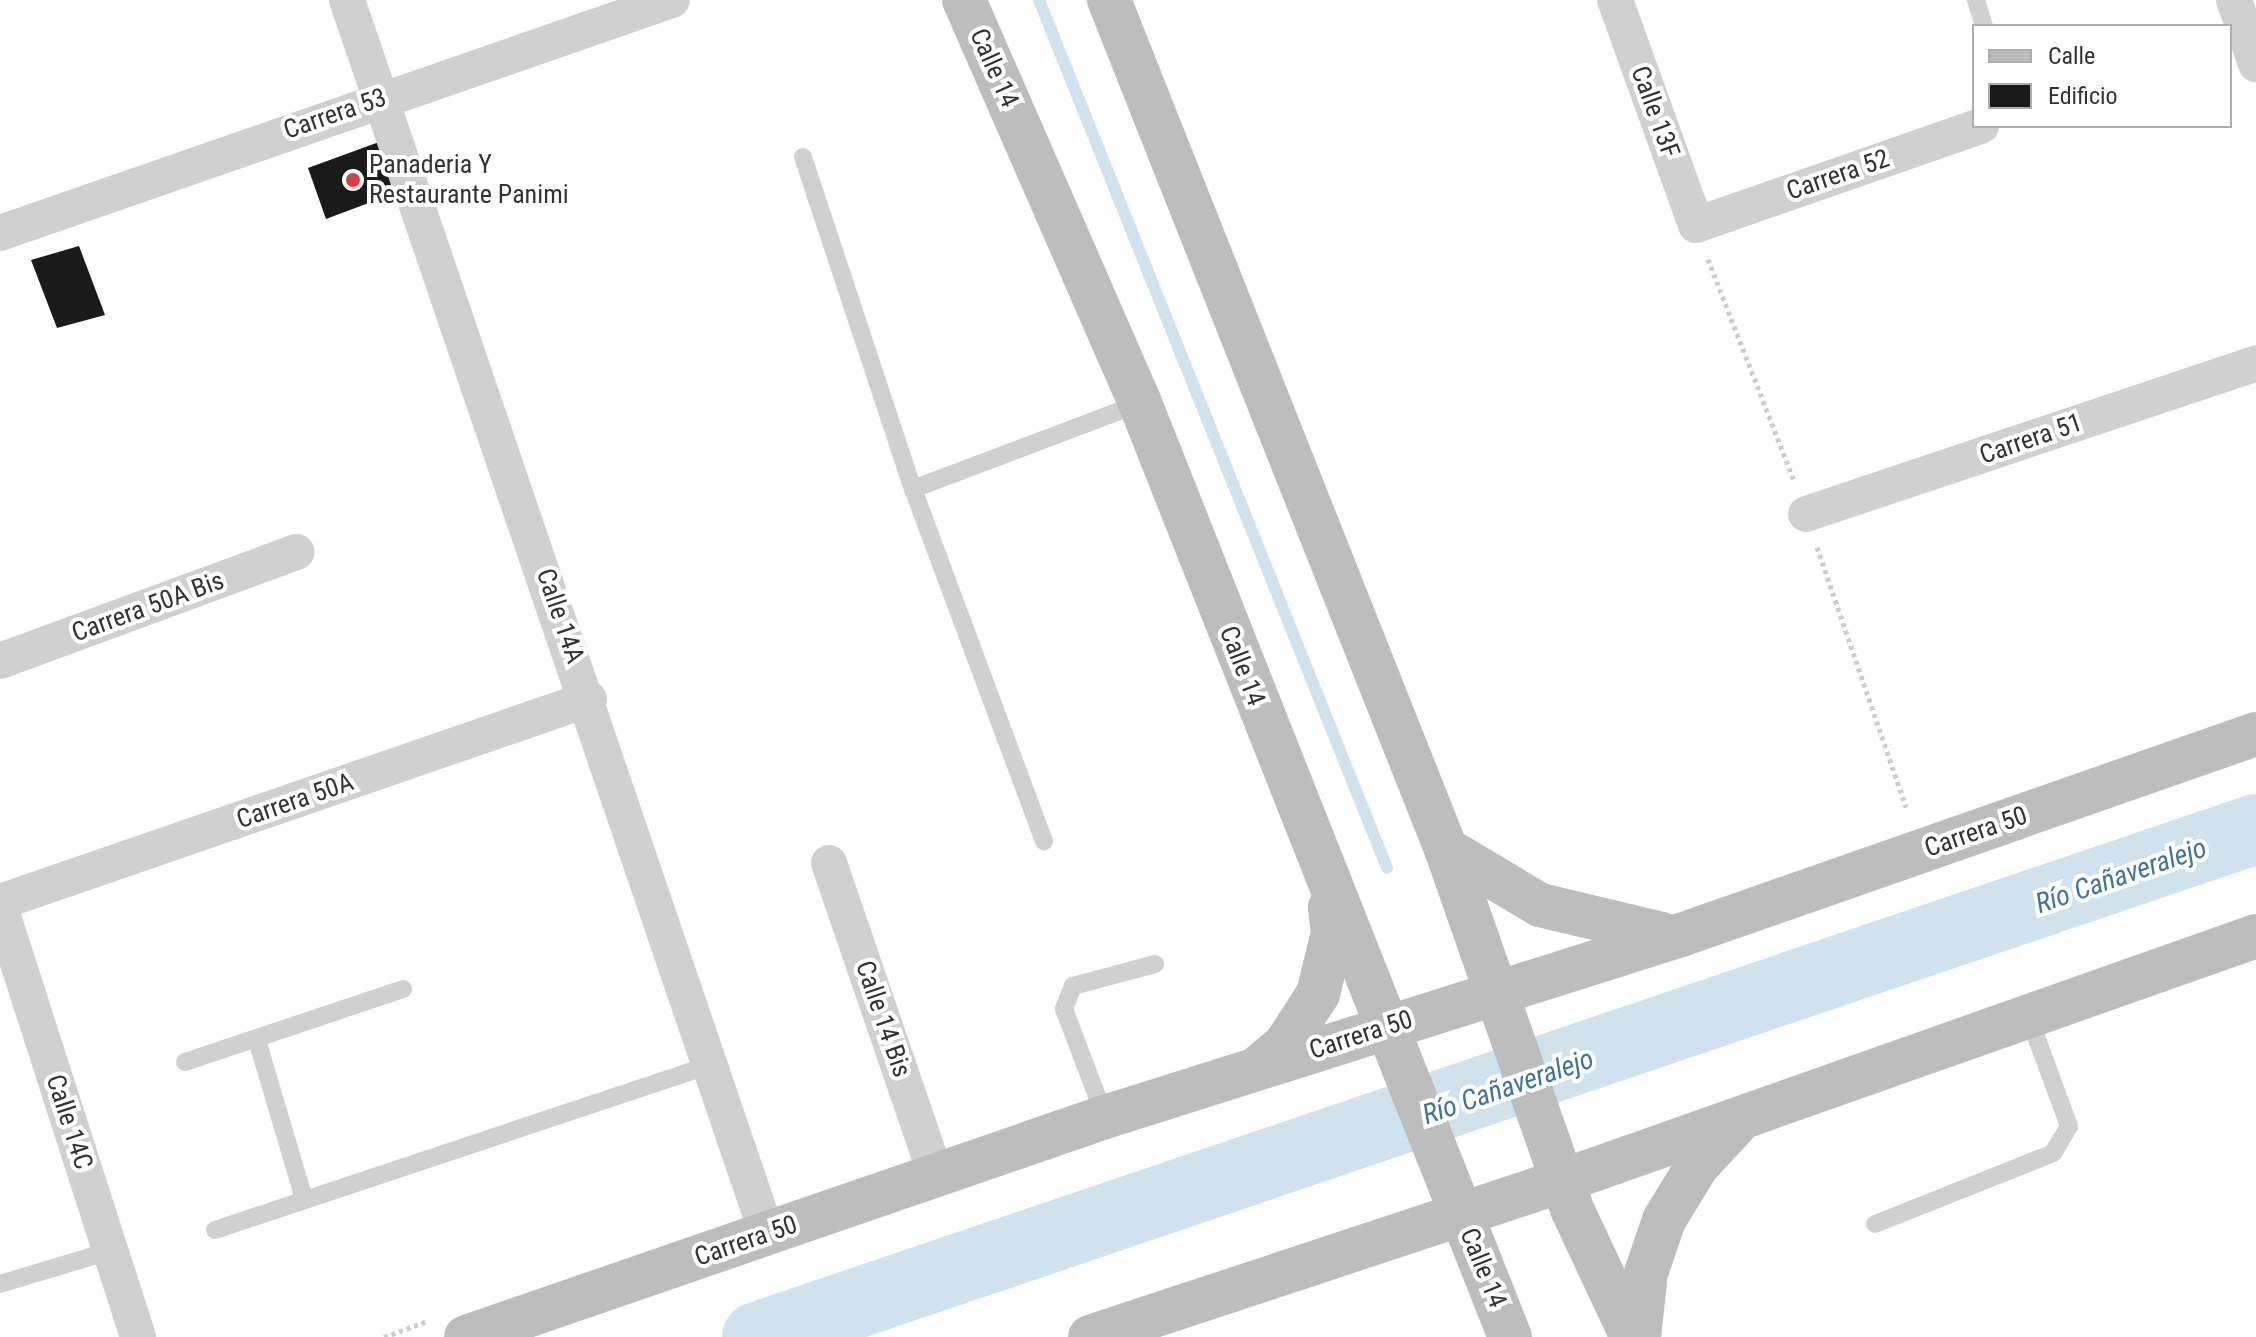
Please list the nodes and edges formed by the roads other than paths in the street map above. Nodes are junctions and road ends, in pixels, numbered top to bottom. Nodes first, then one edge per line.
1 (347, 0) edge
2 (672, 0) edge
3 (964, 0) edge
4 (1109, 0) edge
5 (1615, 0) edge
6 (1976, 0) edge
7 (2234, 0) edge
8 (1983, 24) edge
9 (2247, 42) edge
10 (380, 98) junction
11 (1975, 128) edge
12 (803, 157) dead end
13 (1696, 225) joint
14 (0, 233) edge
15 (2256, 363) edge
16 (1140, 403) junction
17 (913, 489) junction
18 (1806, 514) dead end
19 (297, 552) dead end
20 (0, 661) edge
21 (589, 699) junction
22 (2256, 734) edge
23 (1044, 841) dead end
24 (1446, 849) junction
25 (829, 863) dead end
26 (1328, 889) junction
27 (0, 905) edge
28 (1681, 935) junction
29 (2256, 936) edge
30 (1155, 964) dead end
31 (403, 989) dead end
32 (1498, 1003) junction
33 (2029, 1017) junction
34 (1391, 1039) junction
35 (257, 1040) junction
36 (185, 1062) dead end
37 (714, 1064) junction
38 (1257, 1069) junction
39 (1105, 1117) junction
40 (1740, 1120) junction
41 (1558, 1170) junction
42 (936, 1175) junction
43 (304, 1199) junction
44 (1457, 1203) junction
45 (1875, 1224) dead end
46 (215, 1230) dead end
47 (767, 1234) junction
48 (110, 1251) junction
49 (0, 1284) edge
50 (1108, 1334) edge
51 (138, 1337) edge
52 (466, 1337) edge
53 (1510, 1337) edge
54 (1632, 1337) edge
55 (1639, 1337) edge

1 - 10 street, Calle 14A
2 - 10 street, Carrera 53
3 - 16 main road, Calle 14
4 - 24 main road
5 - 13 street, Calle 13F
6 - 8 lane
7 - 9 street
10 - 14 street, Carrera 53
10 - 21 street, Calle 14A
11 - 13 street, Carrera 52
12 - 17 lane
15 - 18 street, Carrera 51
16 - 17 lane
16 - 26 main road, Calle 14
17 - 23 lane
19 - 20 street, Carrera 50A Bis
21 - 27 street, Carrera 50A
21 - 37 street, Calle 14A
22 - 28 main road, Carrera 50
24 - 28 main road
24 - 32 main road
25 - 42 street, Calle 14 Bis
26 - 34 main road, Calle 14
26 - 38 main road
27 - 48 street, Calle 14C
28 - 32 main road, Carrera 50
29 - 33 main road
30 - 39 lane
31 - 35 lane
32 - 34 main road, Carrera 50
32 - 41 main road
33 - 40 main road
33 - 45 lane
34 - 38 main road, Carrera 50
34 - 44 main road, Calle 14
35 - 36 lane
35 - 43 lane
37 - 43 lane
37 - 47 street, Calle 14A
38 - 39 main road, Carrera 50
39 - 42 main road, Carrera 50
40 - 41 main road
40 - 55 main road
41 - 44 main road
41 - 54 main road
42 - 47 main road, Carrera 50
43 - 46 lane
44 - 50 main road
44 - 53 main road, Calle 14
47 - 52 main road, Carrera 50
48 - 49 lane
48 - 51 street, Calle 14C

